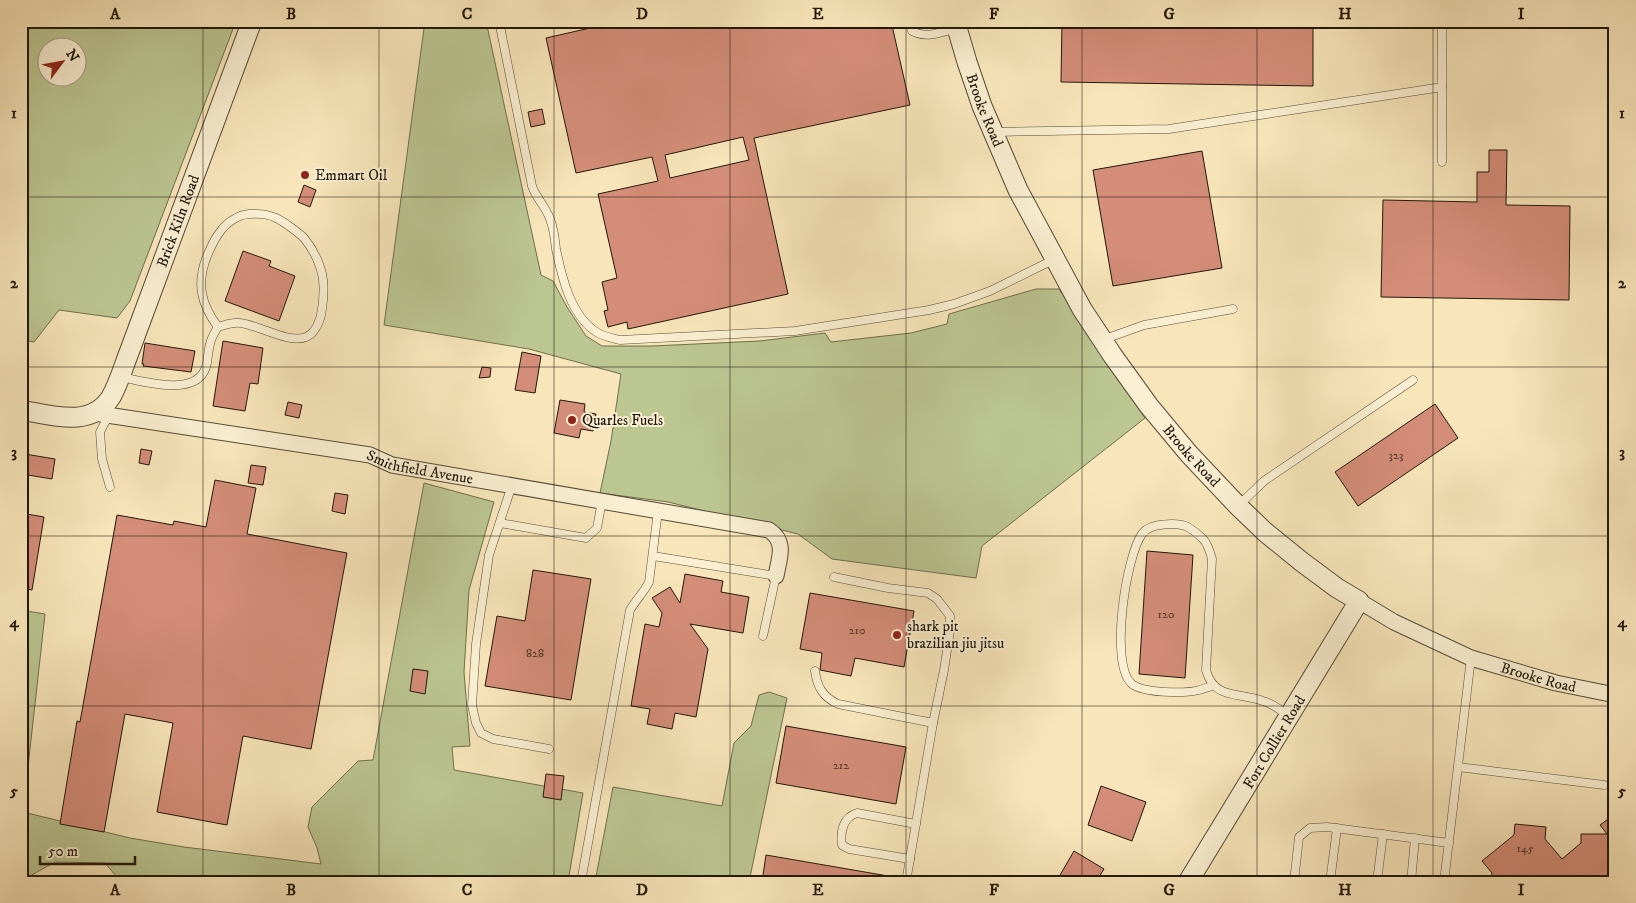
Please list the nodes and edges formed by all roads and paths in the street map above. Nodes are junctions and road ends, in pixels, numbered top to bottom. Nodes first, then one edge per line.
1 (252, 21) edge
2 (499, 21) edge
3 (909, 21) edge
4 (1442, 21) edge
5 (956, 24) edge
6 (1442, 88) junction
7 (994, 132) junction
8 (1442, 162) dead end
9 (1055, 259) junction
10 (1233, 309) dead end
11 (218, 327) junction
12 (1102, 340) junction
13 (119, 377) junction
14 (1413, 380) dead end
15 (21, 410) edge
16 (102, 414) junction
17 (512, 485) junction
18 (110, 487) dead end
19 (602, 501) junction
20 (1238, 506) junction
21 (658, 511) junction
22 (500, 523) junction
23 (653, 556) junction
24 (776, 576) junction
25 (834, 577) dead end
26 (1359, 601) junction
27 (763, 636) dead end
28 (1471, 658) junction
29 (815, 671) dead end
30 (1213, 686) junction
31 (1615, 695) edge
32 (1289, 717) junction
33 (933, 722) junction
34 (549, 749) dead end
35 (1458, 766) junction
36 (1604, 785) dead end
37 (916, 824) junction
38 (1338, 828) junction
39 (1383, 834) junction
40 (1415, 838) junction
41 (1449, 843) junction
42 (910, 859) junction
43 (582, 882) edge
44 (906, 882) edge
45 (1188, 882) edge
46 (1294, 882) edge
47 (1330, 882) edge
48 (1377, 882) edge
49 (1411, 882) edge
50 (1444, 882) edge

1 - 13 street, Brick Kiln Road
2 - 9 lane
3 - 5 lane
4 - 6 lane
5 - 7 street, Brooke Road
6 - 7 lane
6 - 8 lane
7 - 9 street, Brooke Road
9 - 12 street, Brooke Road
10 - 12 lane
11 - 11 lane
11 - 13 lane
12 - 20 street, Brooke Road
13 - 16 street, Brick Kiln Road
14 - 20 lane
15 - 16 street, Smithfield Avenue
16 - 17 street, Smithfield Avenue
16 - 18 lane
17 - 19 street, Smithfield Avenue
17 - 22 lane
19 - 21 street, Smithfield Avenue
19 - 22 lane
20 - 26 street, Brooke Road
21 - 23 lane
21 - 24 street, Smithfield Avenue
22 - 34 lane
23 - 24 lane
23 - 43 lane
24 - 27 lane
25 - 33 lane
26 - 28 street, Brooke Road
26 - 32 street, Fort Collier Road
28 - 31 street, Brooke Road
28 - 35 lane
29 - 33 lane
30 - 30 lane
30 - 32 lane
32 - 45 street, Fort Collier Road
33 - 37 lane
35 - 36 lane
35 - 41 lane
37 - 42 lane
37 - 42 lane
38 - 39 lane
38 - 46 lane
38 - 47 lane
39 - 40 lane
39 - 48 lane
40 - 41 lane
40 - 49 lane
41 - 50 lane
42 - 44 lane

